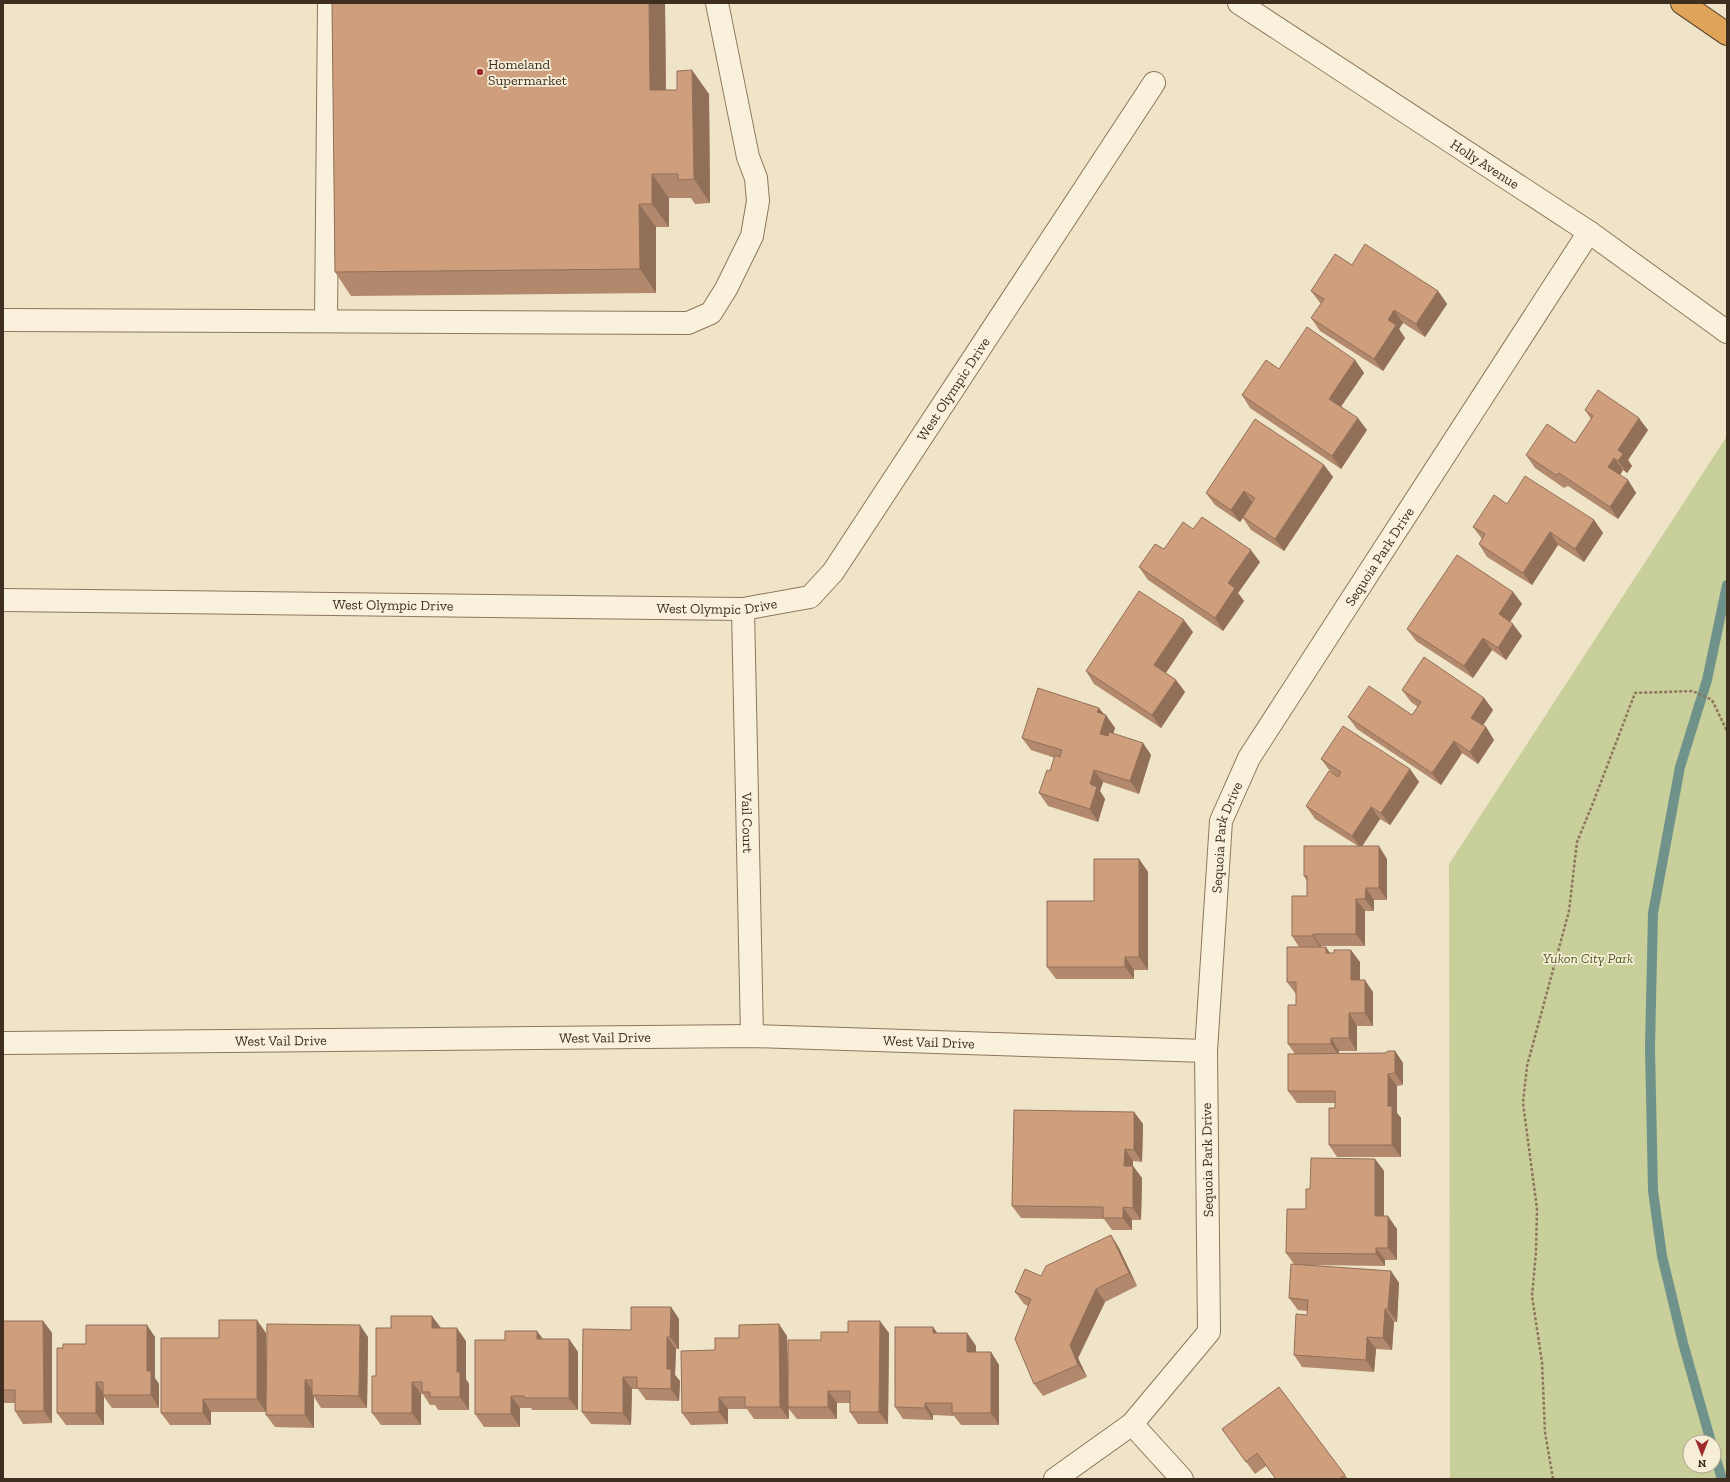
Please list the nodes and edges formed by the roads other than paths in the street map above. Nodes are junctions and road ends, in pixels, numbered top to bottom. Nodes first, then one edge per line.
1 (329, 3) edge
2 (717, 3) edge
3 (1239, 3) edge
4 (1682, 3) edge
5 (1727, 34) edge
6 (1154, 83) dead end
7 (1589, 232) junction
8 (3, 320) edge
9 (326, 321) junction
10 (1727, 332) edge
11 (3, 600) edge
12 (743, 609) junction
13 (752, 1036) junction
14 (3, 1043) edge
15 (1206, 1051) junction
16 (1132, 1424) junction
17 (1055, 1479) edge
18 (1182, 1479) edge

1 - 9 street
2 - 9 street
3 - 7 street, Holly Avenue
4 - 5 highway
6 - 12 street, West Olympic Drive
7 - 10 street, Holly Avenue
7 - 15 street, Sequoia Park Drive
8 - 9 street
11 - 12 street, West Olympic Drive
12 - 13 street, Vail Court
13 - 14 street, West Vail Drive
13 - 15 street, West Vail Drive
15 - 16 street, Sequoia Park Drive
16 - 17 street, Sequoia Park Drive
16 - 18 street

